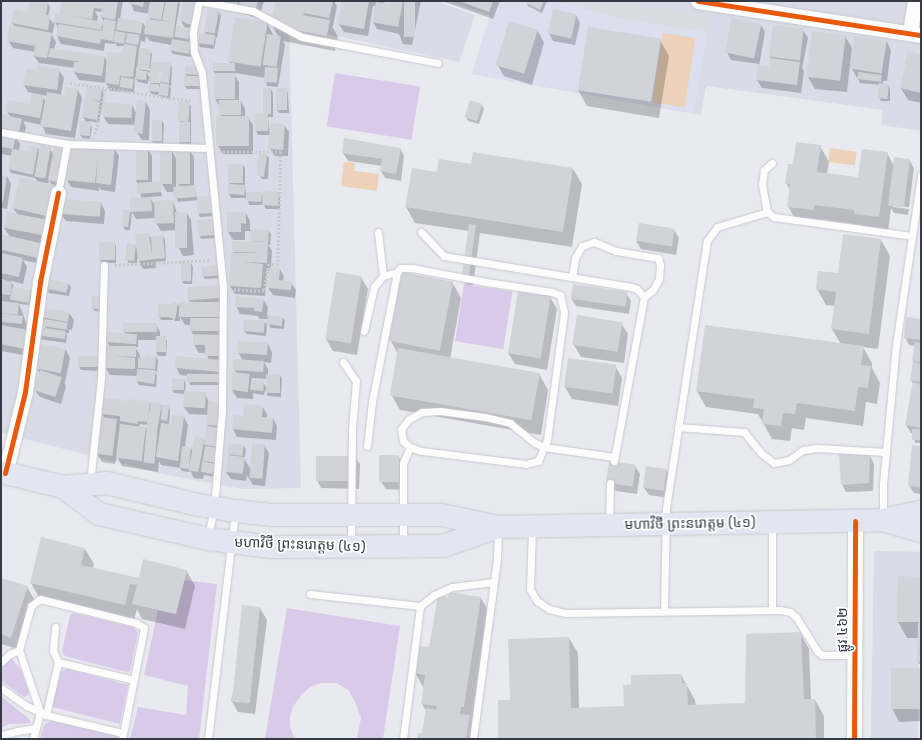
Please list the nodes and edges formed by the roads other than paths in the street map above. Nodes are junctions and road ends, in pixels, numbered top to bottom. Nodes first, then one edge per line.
1 (199, 1) edge
2 (698, 1) edge
3 (915, 1) edge
4 (786, 7) edge
5 (916, 33) edge
6 (438, 63) dead end
7 (1, 132) edge
8 (67, 144) junction
9 (209, 150) junction
10 (772, 163) dead end
11 (921, 175) edge
12 (58, 193) joint
13 (767, 212) junction
14 (378, 232) dead end
15 (421, 232) dead end
16 (912, 236) junction
17 (104, 266) road end
18 (397, 272) junction
19 (383, 276) junction
20 (572, 278) junction
21 (644, 297) junction
22 (364, 331) dead end
23 (343, 362) dead end
24 (678, 427) junction
25 (367, 446) dead end
26 (410, 447) junction
27 (544, 447) junction
28 (886, 452) junction
29 (3, 472) edge
30 (610, 483) dead end
31 (90, 485) junction
32 (63, 487) junction
33 (214, 508) junction
34 (235, 511) junction
35 (921, 512) edge
36 (351, 515) junction
37 (402, 515) junction
38 (882, 520) junction
39 (855, 521) junction
40 (772, 522) junction
41 (665, 524) junction
42 (609, 525) junction
43 (532, 526) junction
44 (498, 527) junction
45 (921, 531) edge
46 (208, 539) junction
47 (231, 543) junction
48 (403, 546) junction
49 (351, 548) junction
50 (494, 582) junction
51 (310, 594) dead end
52 (420, 606) junction
53 (772, 610) junction
54 (664, 611) junction
55 (55, 627) dead end
56 (19, 650) junction
57 (855, 655) junction
58 (1, 662) edge
59 (58, 662) junction
60 (134, 680) junction
61 (1, 688) edge
62 (43, 714) junction
63 (35, 728) junction
64 (122, 736) edge
65 (1, 738) edge
66 (33, 739) edge
67 (208, 739) edge
68 (403, 739) edge
69 (473, 739) edge
70 (854, 739) edge

1 - 6 lane
1 - 9 lane
2 - 4 street
3 - 5 street
4 - 5 street
7 - 8 lane
8 - 9 lane
8 - 12 lane
9 - 33 lane
10 - 13 lane
11 - 16 lane
12 - 29 street
13 - 16 lane
13 - 24 lane
14 - 19 lane
15 - 20 lane
16 - 28 lane
17 - 31 lane
18 - 19 lane
18 - 25 lane
18 - 27 lane
19 - 22 lane
20 - 21 lane
20 - 21 lane
21 - 27 lane
23 - 36 lane
24 - 28 lane
24 - 41 lane
26 - 27 lane
26 - 27 lane
26 - 37 lane
28 - 38 lane
29 - 32 main road, មហាវិថី ព្រះនរោត្តម (៤១)
30 - 42 lane
31 - 32 main road, មហាវិថី ព្រះនរោត្តម (៤១)
31 - 33 main road, មហាវិថី ព្រះនរោត្តម (៤១)
32 - 46 main road, មហាវិថី ព្រះនរោត្តម (៤១)
33 - 34 main road, មហាវិថី ព្រះនរោត្តម (៤១)
33 - 46 lane
34 - 36 main road, មហាវិថី ព្រះនរោត្តម (៤១)
34 - 47 lane
35 - 38 main road, មហាវិថី ព្រះនរោត្តម (៤១)
36 - 37 main road, មហាវិថី ព្រះនរោត្តម (៤១)
36 - 49 lane
37 - 44 main road, មហាវិថី ព្រះនរោត្តម (៤១)
37 - 48 lane
38 - 39 main road, មហាវិថី ព្រះនរោត្តម (៤១)
38 - 45 main road, មហាវិថី ព្រះនរោត្តម (៤១)
39 - 40 main road, មហាវិថី ព្រះនរោត្តម (៤១)
39 - 57 street, ផ្លូវ ៤៦២
40 - 41 main road, មហាវិថី ព្រះនរោត្តម (៤១)
40 - 53 lane
41 - 42 main road, មហាវិថី ព្រះនរោត្តម (៤១)
41 - 54 lane
42 - 43 main road, មហាវិថី ព្រះនរោត្តម (៤១)
43 - 44 main road, មហាវិថី ព្រះនរោត្តម (៤១)
43 - 54 lane
44 - 48 main road, មហាវិថី ព្រះនរោត្តម (៤១)
44 - 50 lane
46 - 47 main road, មហាវិថី ព្រះនរោត្តម (៤១)
47 - 49 main road, មហាវិថី ព្រះនរោត្តម (៤១)
47 - 67 lane
48 - 49 main road, មហាវិថី ព្រះនរោត្តម (៤១)
50 - 52 lane
50 - 69 lane
51 - 52 lane
52 - 68 lane
53 - 54 lane
53 - 57 lane
55 - 59 lane
56 - 58 lane
56 - 60 lane
56 - 62 lane
57 - 70 street, ផ្លូវ ៤៦២
59 - 60 lane
59 - 62 lane
60 - 64 lane
61 - 62 lane
62 - 63 lane
62 - 64 lane
63 - 65 lane
63 - 66 lane

